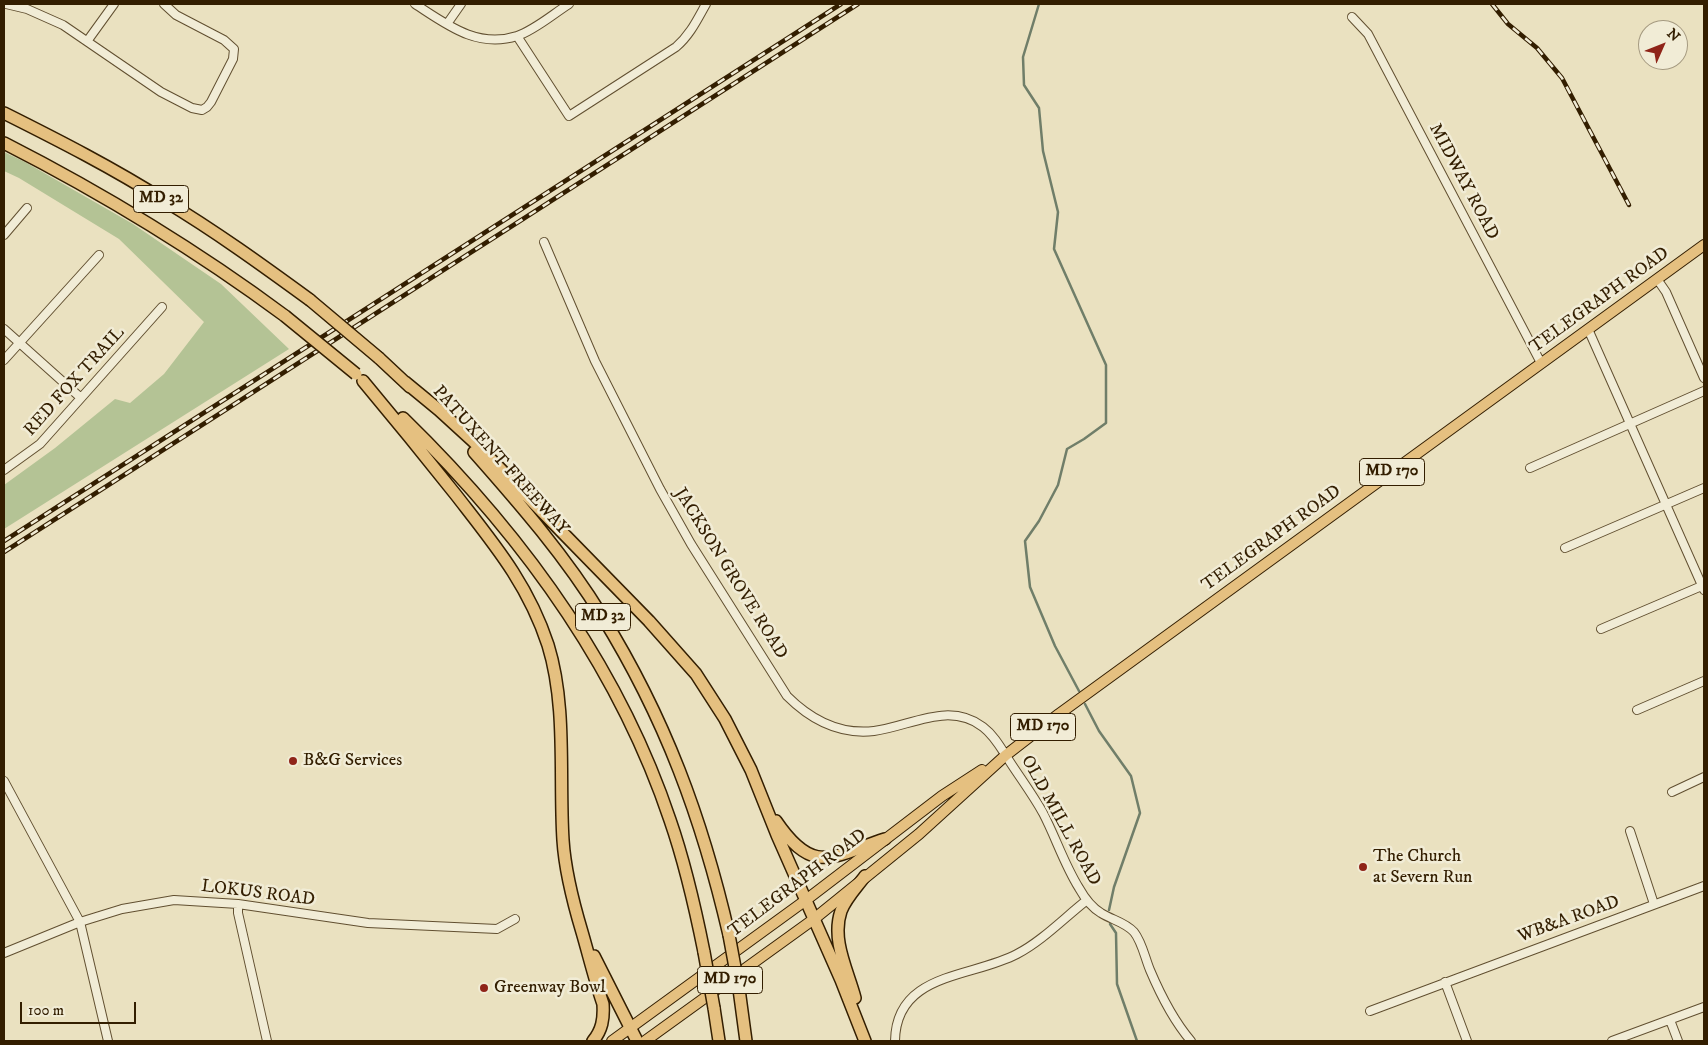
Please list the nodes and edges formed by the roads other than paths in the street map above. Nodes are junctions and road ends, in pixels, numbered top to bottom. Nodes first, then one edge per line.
1 (6, 4) edge
2 (114, 4) edge
3 (164, 4) edge
4 (415, 4) edge
5 (461, 4) edge
6 (569, 4) edge
7 (706, 4) edge
8 (28, 6) edge
9 (1352, 17) dead end
10 (446, 24) junction
11 (517, 36) junction
12 (88, 40) junction
13 (4, 113) edge
14 (4, 143) edge
15 (27, 208) dead end
16 (4, 235) edge
17 (544, 242) dead end
18 (1704, 245) edge
19 (99, 255) dead end
20 (1657, 279) junction
21 (162, 308) dead end
22 (4, 329) edge
23 (1588, 329) junction
24 (19, 343) junction
25 (4, 360) edge
26 (1541, 363) junction
27 (359, 378) junction
28 (1704, 378) edge
29 (405, 382) junction
30 (1704, 391) edge
31 (81, 398) junction
32 (1631, 424) junction
33 (1530, 468) dead end
34 (4, 470) edge
35 (1704, 488) edge
36 (1666, 504) junction
37 (1566, 548) dead end
38 (1704, 587) edge
39 (1601, 630) dead end
40 (1704, 681) edge
41 (1637, 710) dead end
42 (1006, 755) junction
43 (1704, 777) edge
44 (4, 781) edge
45 (1672, 792) dead end
46 (766, 806) junction
47 (1630, 831) dead end
48 (886, 838) junction
49 (865, 876) junction
50 (1704, 886) edge
51 (806, 900) junction
52 (1087, 900) junction
53 (238, 904) junction
54 (1654, 904) junction
55 (515, 919) dead end
56 (814, 919) junction
57 (80, 922) junction
58 (579, 922) junction
59 (4, 953) edge
60 (1445, 982) junction
61 (1704, 1007) edge
62 (1370, 1011) dead end
63 (1670, 1020) junction
64 (631, 1027) junction
65 (108, 1041) edge
66 (267, 1041) edge
67 (593, 1041) edge
68 (612, 1041) edge
69 (638, 1041) edge
70 (645, 1041) edge
71 (719, 1041) edge
72 (746, 1041) edge
73 (865, 1041) edge
74 (895, 1041) edge
75 (1191, 1041) edge
76 (1467, 1041) edge
77 (1612, 1041) edge
78 (1678, 1041) edge

1 - 8 street
2 - 12 street
3 - 12 street
4 - 10 street
5 - 10 street
6 - 11 street
7 - 11 street
8 - 12 street
9 - 26 street, MIDWAY ROAD
10 - 11 street
13 - 29 highway, PATUXENT FREEWAY / MD 32, bridge
14 - 27 highway, MD 32, bridge
15 - 16 street
17 - 42 street, JACKSON GROVE ROAD
18 - 20 main road, TELEGRAPH ROAD / MD 170
19 - 24 street
20 - 23 main road, TELEGRAPH ROAD / MD 170
20 - 28 street
21 - 31 street, RED FOX TRAIL
22 - 24 street
23 - 26 main road, TELEGRAPH ROAD / MD 170
23 - 32 street
24 - 25 street
24 - 31 street
26 - 42 main road, TELEGRAPH ROAD / MD 170
27 - 58 highway
27 - 71 highway, MD 32, bridge
29 - 46 highway
29 - 72 highway, PATUXENT FREEWAY / MD 32, bridge
30 - 32 street
31 - 34 street, RED FOX TRAIL
32 - 33 street
32 - 36 street
35 - 36 street
36 - 37 street
36 - 38 street
38 - 39 street
40 - 41 street
42 - 48 main road, TELEGRAPH ROAD / MD 170
42 - 49 main road, TELEGRAPH ROAD / MD 170
42 - 52 street, OLD MILL ROAD
43 - 45 street
44 - 57 street
46 - 48 highway
46 - 51 highway
47 - 54 street
48 - 51 main road, TELEGRAPH ROAD / MD 170
49 - 56 main road, TELEGRAPH ROAD / MD 170
49 - 73 highway
50 - 54 street, WB&A ROAD
51 - 56 highway
51 - 64 main road, TELEGRAPH ROAD / MD 170
52 - 74 street
52 - 75 street, OLD MILL ROAD
53 - 55 street, LOKUS ROAD
53 - 57 street, LOKUS ROAD
53 - 66 street
54 - 60 street, WB&A ROAD
56 - 70 main road, TELEGRAPH ROAD / MD 170
56 - 73 highway
57 - 59 street, LOKUS ROAD
57 - 65 street
58 - 64 highway
58 - 67 highway
60 - 62 street, WB&A ROAD
60 - 76 street
61 - 63 street
63 - 77 street
63 - 78 street
64 - 68 main road, TELEGRAPH ROAD / MD 170
64 - 69 highway

